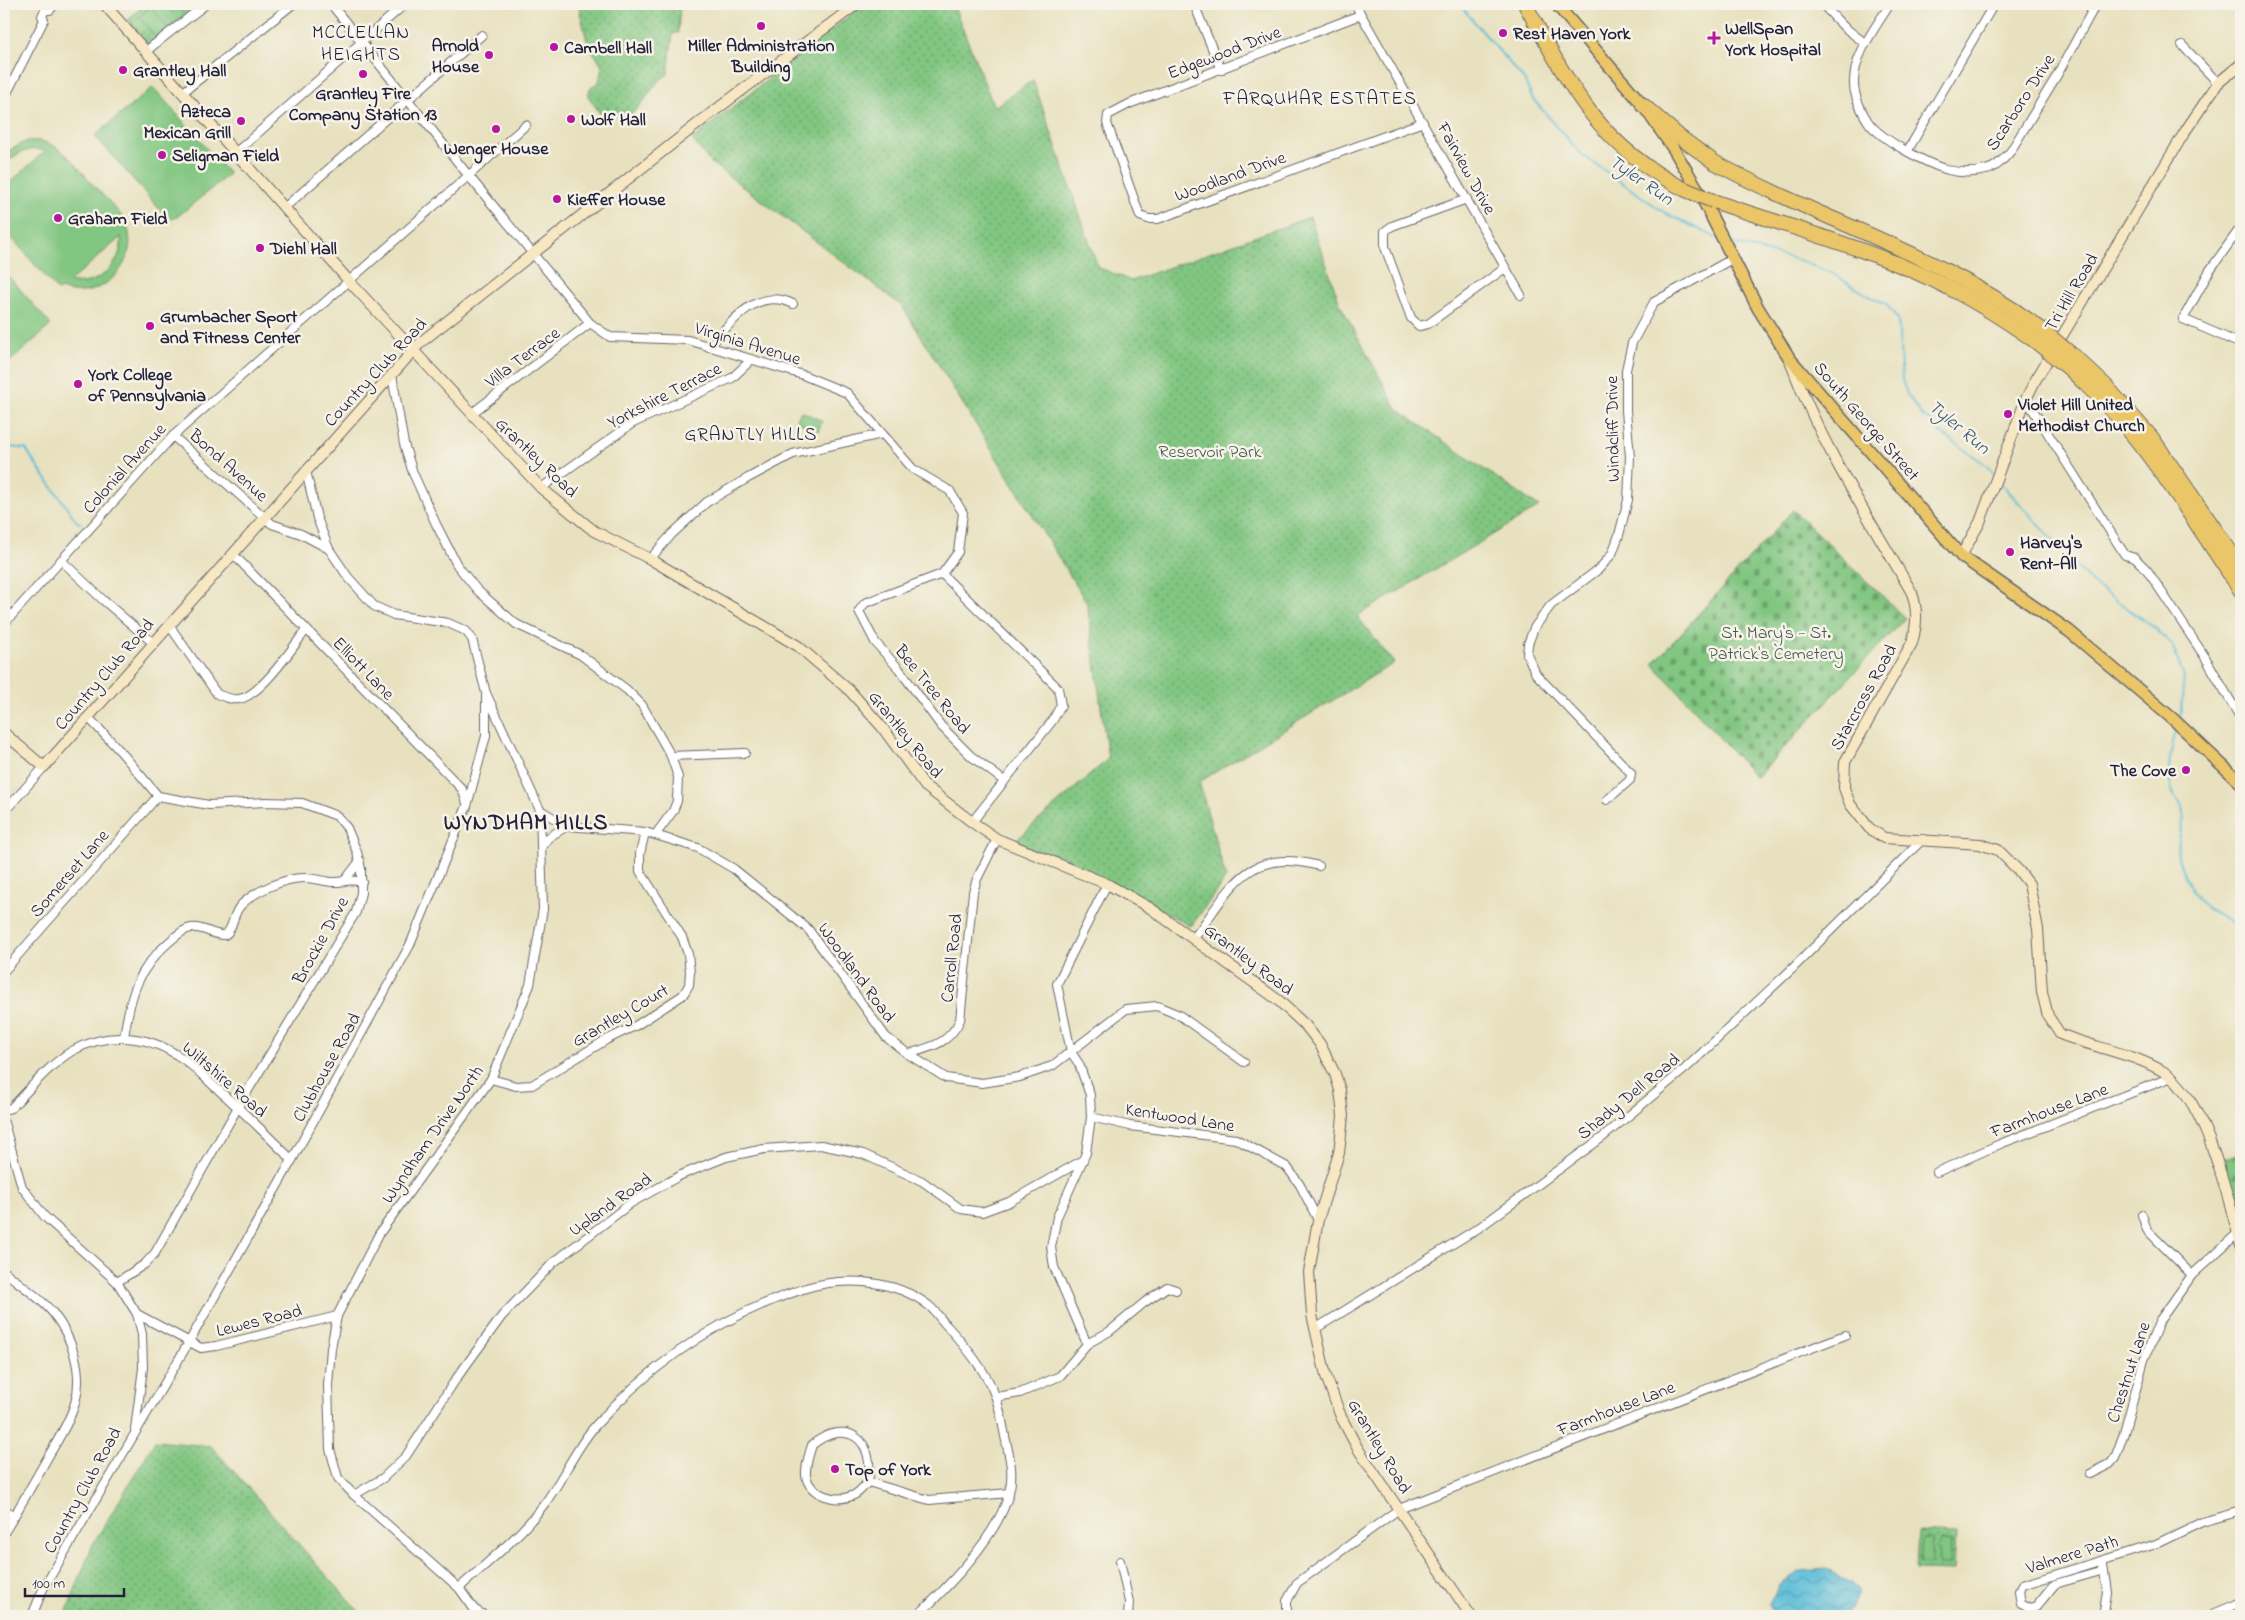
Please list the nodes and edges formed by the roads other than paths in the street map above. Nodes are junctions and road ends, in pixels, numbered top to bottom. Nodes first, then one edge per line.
1 (104, 4) edge
2 (206, 4) edge
3 (294, 4) edge
4 (331, 4) edge
5 (405, 4) edge
6 (857, 4) edge
7 (1194, 4) edge
8 (1355, 4) edge
9 (1525, 4) edge
10 (1556, 4) edge
11 (1822, 4) edge
12 (1890, 4) edge
13 (1994, 4) edge
14 (2096, 4) edge
15 (53, 7) edge
16 (1360, 15) junction
17 (482, 36) dead end
18 (362, 42) junction
19 (1866, 44) junction
20 (2182, 45) dead end
21 (146, 51) junction
22 (2241, 64) edge
23 (1221, 70) junction
24 (2218, 83) junction
25 (182, 93) junction
26 (4, 99) edge
27 (408, 100) junction
28 (1643, 105) junction
29 (1423, 122) junction
30 (1107, 123) joint
31 (526, 125) dead end
32 (1908, 150) junction
33 (235, 153) junction
34 (468, 175) junction
35 (1467, 198) junction
36 (284, 208) junction
37 (2241, 227) edge
38 (532, 254) junction
39 (1732, 260) junction
40 (1505, 268) junction
41 (348, 281) junction
42 (1521, 295) dead end
43 (793, 304) dead end
44 (590, 323) junction
45 (2038, 335) junction
46 (2241, 344) edge
47 (709, 347) junction
48 (413, 351) junction
49 (1790, 359) junction
50 (751, 360) junction
51 (2074, 365) junction
52 (392, 375) junction
53 (2026, 400) junction
54 (471, 414) junction
55 (882, 434) junction
56 (173, 436) junction
57 (306, 471) junction
58 (540, 488) junction
59 (265, 518) junction
60 (329, 549) junction
61 (232, 554) junction
62 (1961, 556) junction
63 (650, 559) junction
64 (61, 560) junction
65 (2241, 567) edge
66 (942, 574) junction
67 (2241, 590) edge
68 (4, 624) edge
69 (169, 625) junction
70 (306, 630) junction
71 (153, 643) junction
72 (486, 693) junction
73 (88, 718) junction
74 (2241, 719) edge
75 (4, 733) edge
76 (745, 753) dead end
77 (671, 756) junction
78 (44, 767) junction
79 (1004, 781) junction
80 (2241, 783) edge
81 (158, 796) junction
82 (1607, 800) dead end
83 (468, 806) junction
84 (540, 810) junction
85 (4, 812) edge
86 (972, 822) junction
87 (567, 826) junction
88 (645, 832) junction
89 (656, 834) junction
90 (997, 839) junction
91 (1923, 839) junction
92 (542, 846) junction
93 (360, 861) junction
94 (1319, 866) dead end
95 (344, 880) junction
96 (362, 882) junction
97 (1107, 884) junction
98 (1194, 938) junction
99 (4, 971) edge
100 (124, 1037) junction
101 (1071, 1052) junction
102 (908, 1054) junction
103 (1244, 1062) dead end
104 (2172, 1077) junction
105 (491, 1079) junction
106 (238, 1107) junction
107 (4, 1110) edge
108 (1091, 1117) junction
109 (4, 1123) edge
110 (292, 1160) junction
111 (1083, 1160) junction
112 (1937, 1172) dead end
113 (2142, 1215) dead end
114 (1318, 1220) junction
115 (2238, 1233) junction
116 (2241, 1245) edge
117 (4, 1271) edge
118 (2192, 1274) junction
119 (117, 1282) junction
120 (1176, 1290) dead end
121 (137, 1314) junction
122 (337, 1316) junction
123 (1315, 1329) junction
124 (1845, 1336) dead end
125 (189, 1342) junction
126 (1087, 1344) junction
127 (996, 1397) junction
128 (134, 1433) junction
129 (2090, 1474) dead end
130 (868, 1482) junction
131 (1009, 1493) junction
132 (354, 1495) junction
133 (4, 1510) edge
134 (1398, 1510) junction
135 (2241, 1511) edge
136 (14, 1516) junction
137 (4, 1533) edge
138 (2103, 1560) junction
139 (1120, 1561) dead end
140 (2104, 1570) junction
141 (459, 1588) junction
142 (2241, 1599) edge
143 (32, 1616) edge
144 (485, 1616) edge
145 (917, 1616) edge
146 (1128, 1616) edge
147 (1287, 1616) edge
148 (1471, 1616) edge
149 (2103, 1616) edge
150 (2211, 1616) edge

1 - 21 street, Grantley Road
2 - 21 street
3 - 25 street
4 - 18 street, Virginia Avenue
5 - 18 street
6 - 38 street, Country Club Road
7 - 23 street
8 - 16 street, Fairview Drive
9 - 45 highway, bridge
10 - 28 main road, South George Street
11 - 19 street
12 - 19 street, Scarboro Drive
13 - 32 street
14 - 32 street, Scarboro Drive
15 - 26 street
16 - 23 street, Edgewood Drive
16 - 29 street, Fairview Drive
17 - 27 street
18 - 27 street, Virginia Avenue
18 - 33 street
19 - 32 street, Scarboro Drive
20 - 24 street
21 - 25 street, Grantley Road
22 - 24 street, Tri Hill Road
23 - 30 street, Edgewood Drive
24 - 53 street, Tri Hill Road
25 - 33 street, Grantley Road
27 - 34 street, Virginia Avenue
27 - 36 street
28 - 39 main road, South George Street
28 - 45 highway
29 - 30 street, Woodland Drive
29 - 35 street, Fairview Drive
31 - 34 street, Colonial Avenue
33 - 36 street, Grantley Road
34 - 38 street, Virginia Avenue
34 - 41 street, Colonial Avenue
35 - 40 street, Fairview Drive
35 - 40 street
36 - 41 street, Grantley Road
37 - 46 street
38 - 44 street, Virginia Avenue
38 - 48 street, Country Club Road
39 - 49 main road, South George Street
39 - 82 street, Windcliff Drive
40 - 42 street, Fairview Drive
41 - 48 street, Grantley Road
41 - 56 street, Colonial Avenue
43 - 47 street
44 - 47 street, Virginia Avenue
44 - 54 street, Villa Terrace
45 - 51 highway, bridge
47 - 50 street, Virginia Avenue
48 - 52 street, Country Club Road
48 - 54 street, Grantley Road
49 - 62 main road, South George Street
49 - 91 street, Starcross Road
50 - 55 street, Virginia Avenue
50 - 58 street, Yorkshire Terrace
51 - 65 highway
51 - 67 highway
52 - 57 street, Country Club Road
52 - 77 street
53 - 62 street, Tri Hill Road
53 - 74 street
54 - 58 street, Grantley Road
55 - 63 street
55 - 66 street, Virginia Avenue
56 - 59 street, Bond Avenue
56 - 64 street, Colonial Avenue
57 - 59 street, Country Club Road
57 - 60 street, Wyndham Drive North
58 - 63 street, Grantley Road
59 - 60 street, Wyndham Drive North
59 - 61 street, Country Club Road
60 - 72 street, Wyndham Drive North
61 - 69 street, Country Club Road
61 - 70 street, Elliott Lane
62 - 80 main road, South George Street
63 - 86 street, Grantley Road
64 - 68 street, Colonial Avenue
64 - 71 street
66 - 79 street
66 - 79 street, Bee Tree Road
69 - 70 street
69 - 71 street, Country Club Road
70 - 83 street, Elliott Lane
71 - 73 street, Country Club Road
72 - 83 street, Clubhouse Road
72 - 84 street, Wyndham Drive North
73 - 78 street, Country Club Road
73 - 81 street
75 - 78 street
76 - 77 street
77 - 89 street
78 - 85 street, Country Club Road
79 - 86 street
81 - 93 street, Brockie Drive
81 - 99 street, Somerset Lane
83 - 110 street, Clubhouse Road
84 - 87 street, Woodland Road
84 - 92 street, Wyndham Drive North
86 - 90 street, Grantley Road
87 - 88 street, Woodland Road
87 - 92 street
88 - 89 street, Woodland Road
88 - 105 street, Grantley Court
89 - 102 street, Woodland Road
90 - 97 street, Grantley Road
90 - 102 street, Carroll Road
91 - 104 street, Starcross Road
91 - 123 street, Shady Dell Road
92 - 105 street, Wyndham Drive North
93 - 95 street
93 - 96 street, Brockie Drive
94 - 98 street
95 - 96 street
95 - 100 street
96 - 106 street, Brockie Drive
97 - 98 street, Grantley Road
97 - 101 street
98 - 114 street, Grantley Road
100 - 106 street, Wiltshire Road
100 - 107 street, Wiltshire Road
101 - 102 street, Woodland Road
101 - 103 street, Woodland Road
101 - 108 street
104 - 112 street, Farmhouse Lane
104 - 115 street, Starcross Road
105 - 122 street, Wyndham Drive North
106 - 110 street, Wiltshire Road
106 - 119 street, Brockie Drive
108 - 111 street
108 - 114 street, Kentwood Lane
109 - 119 street, Country Club Road
110 - 125 street, Clubhouse Road
111 - 126 street
111 - 132 street, Upland Road
113 - 118 street
114 - 123 street, Grantley Road
115 - 116 street, Starcross Road
115 - 118 street, Chestnut Lane
117 - 136 street
118 - 129 street, Chestnut Lane
119 - 121 street, Country Club Road
120 - 126 street
121 - 125 street, Lewes Road
121 - 128 street, Country Club Road
122 - 125 street, Lewes Road
122 - 132 street, Wyndham Drive North
123 - 134 street, Grantley Road
124 - 134 street, Farmhouse Lane
125 - 128 street, Clubhouse Road
126 - 127 street
127 - 131 street
127 - 141 street
128 - 143 street, Country Club Road
130 - 130 street
130 - 131 street
131 - 145 street
132 - 141 street, Wyndham Drive North
133 - 136 street
134 - 147 street, Farmhouse Lane
134 - 148 street, Grantley Road
135 - 138 street, Valmere Path
136 - 137 street
138 - 140 street
138 - 140 street, Valmere Path
139 - 146 street
140 - 149 street
141 - 144 street, Wyndham Drive North
142 - 150 street

